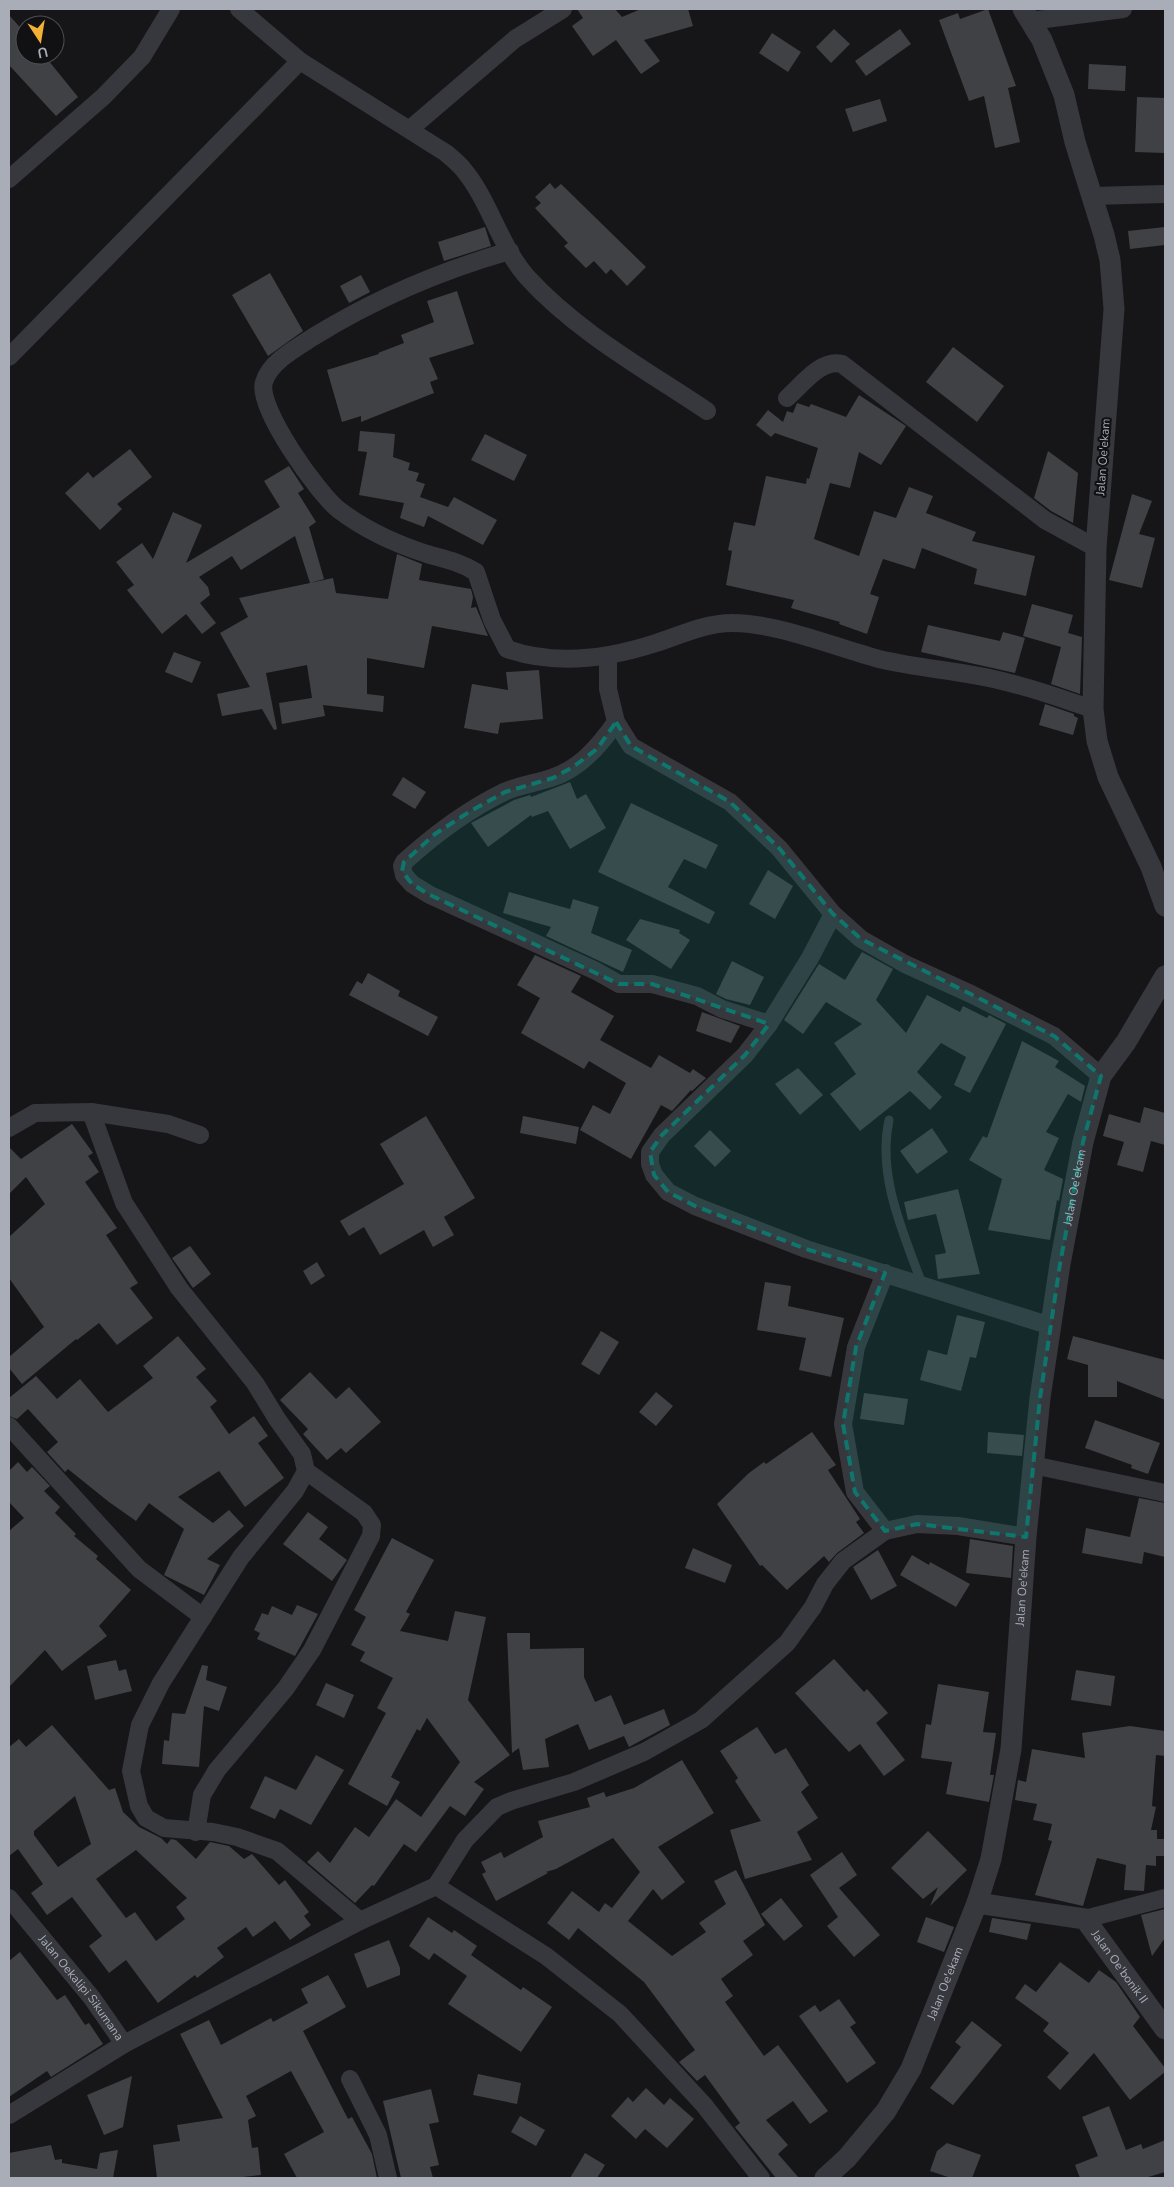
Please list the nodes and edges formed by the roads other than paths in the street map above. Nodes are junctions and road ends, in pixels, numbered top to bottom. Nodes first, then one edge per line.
1 (171, 9) edge
2 (239, 9) edge
3 (563, 9) edge
4 (1123, 9) edge
5 (1027, 15) edge
6 (300, 61) junction
7 (410, 129) junction
8 (9, 179) edge
9 (1165, 194) edge
10 (1092, 196) junction
11 (510, 251) junction
12 (9, 357) edge
13 (786, 398) dead end
14 (707, 411) dead end
15 (1096, 548) junction
16 (608, 656) junction
17 (1093, 709) junction
18 (616, 722) junction
19 (1165, 906) edge
20 (833, 914) junction
21 (1165, 976) edge
22 (769, 1024) junction
23 (1101, 1076) junction
24 (92, 1112) junction
25 (889, 1120) dead end
26 (9, 1128) edge
27 (200, 1135) dead end
28 (885, 1273) junction
29 (922, 1284) junction
30 (1050, 1326) junction
31 (9, 1426) edge
32 (1033, 1465) junction
33 (306, 1471) junction
34 (1165, 1493) edge
35 (885, 1531) junction
36 (1026, 1537) junction
37 (203, 1617) junction
38 (196, 1832) junction
39 (436, 1886) junction
40 (9, 1898) edge
41 (1165, 1898) edge
42 (977, 1903) junction
43 (1085, 1919) junction
44 (360, 1922) junction
45 (1165, 2029) edge
46 (124, 2044) junction
47 (350, 2080) dead end
48 (9, 2115) edge
49 (388, 2178) edge
50 (760, 2178) edge
51 (825, 2178) edge

1 - 8 street
2 - 6 street
3 - 7 street
4 - 5 street
5 - 10 street, Jalan Oe'ekam
6 - 7 street
6 - 12 street
7 - 11 street
9 - 10 street
10 - 15 street, Jalan Oe'ekam
11 - 14 street
11 - 16 street
13 - 15 street
15 - 17 street, Jalan Oe'ekam
16 - 17 street
16 - 18 street
17 - 19 street, Jalan Oe'ekam
18 - 20 street
18 - 22 street
20 - 22 street
20 - 23 street
21 - 23 street, Jalan Oe'ekam
22 - 28 street
23 - 30 street, Jalan Oe'ekam
24 - 26 street
24 - 27 street
24 - 33 street
25 - 29 lane
28 - 29 street
28 - 35 street
29 - 30 street
30 - 32 street, Jalan Oe'ekam
31 - 37 street
32 - 34 street
32 - 36 street, Jalan Oe'ekam
33 - 37 street
33 - 38 street
35 - 36 street
35 - 39 street
36 - 42 street, Jalan Oe'ekam
37 - 38 street
38 - 44 street
39 - 44 street
39 - 50 street
40 - 46 street, Jalan Oekalipi Sikumana
41 - 43 street
42 - 43 street, Jalan Oe'bonik II
42 - 51 street, Jalan Oe'ekam
43 - 45 street, Jalan Oe'bonik II
44 - 46 street
46 - 48 street, Jalan Oekalipi Sikumana
47 - 49 street

